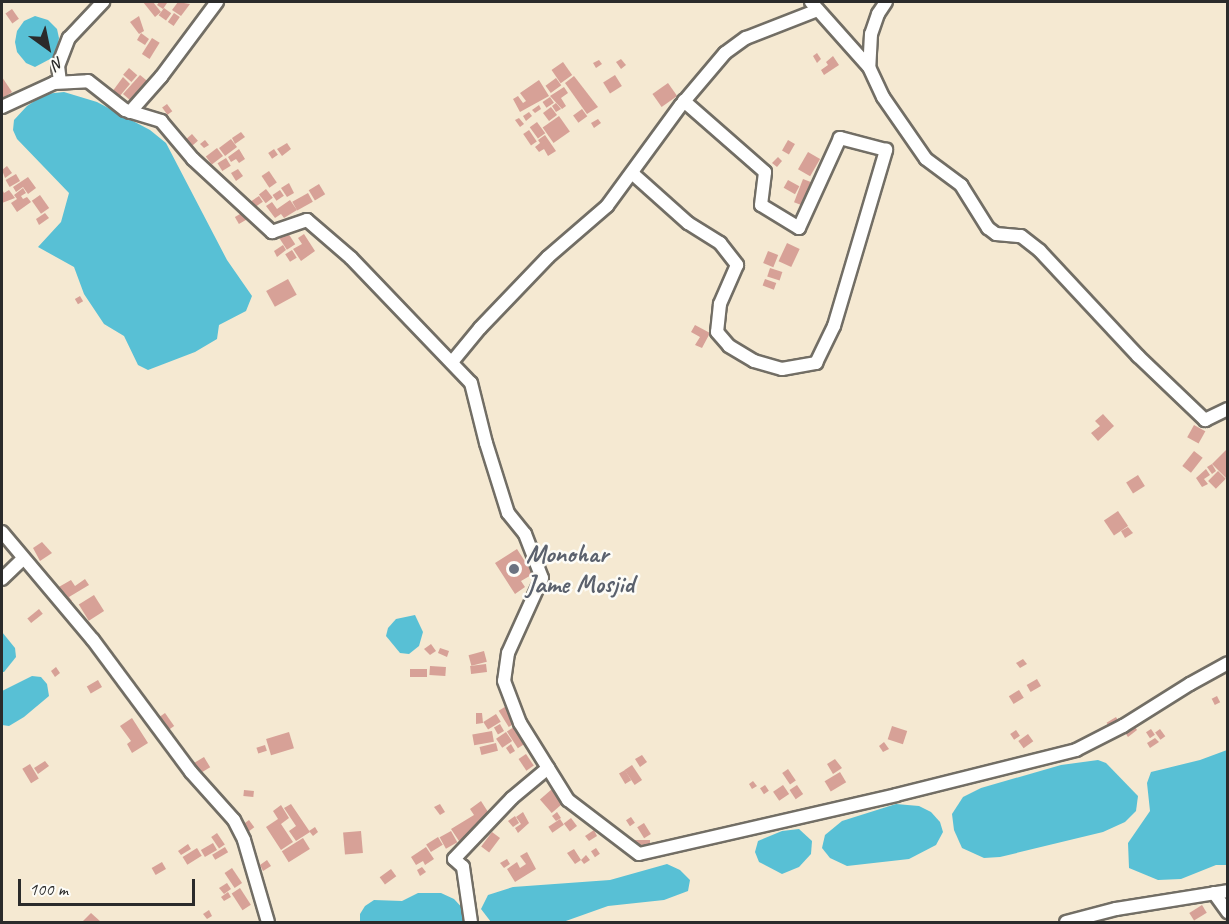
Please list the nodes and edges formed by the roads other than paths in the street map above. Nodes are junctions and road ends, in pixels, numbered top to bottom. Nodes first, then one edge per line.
1 (103, 2) edge
2 (217, 2) edge
3 (886, 2) edge
4 (814, 6) edge
5 (869, 67) junction
6 (60, 82) junction
7 (684, 101) junction
8 (2, 107) edge
9 (130, 112) junction
10 (632, 173) junction
11 (452, 362) junction
12 (1227, 410) edge
13 (2, 532) edge
14 (23, 559) junction
15 (2, 579) edge
16 (1227, 663) edge
17 (548, 768) junction
18 (1227, 891) edge
19 (1214, 893) junction
20 (1227, 912) edge
21 (268, 922) edge
22 (471, 922) edge
23 (1066, 922) edge

1 - 6 street
2 - 9 street
3 - 5 street
4 - 5 street
4 - 7 street
5 - 12 street
6 - 8 street
6 - 9 street
7 - 10 street
7 - 10 street
9 - 11 street
10 - 11 street
11 - 17 street
13 - 14 street
14 - 15 street
14 - 21 street
16 - 17 street
17 - 22 street
18 - 19 street
19 - 20 street
19 - 23 street

